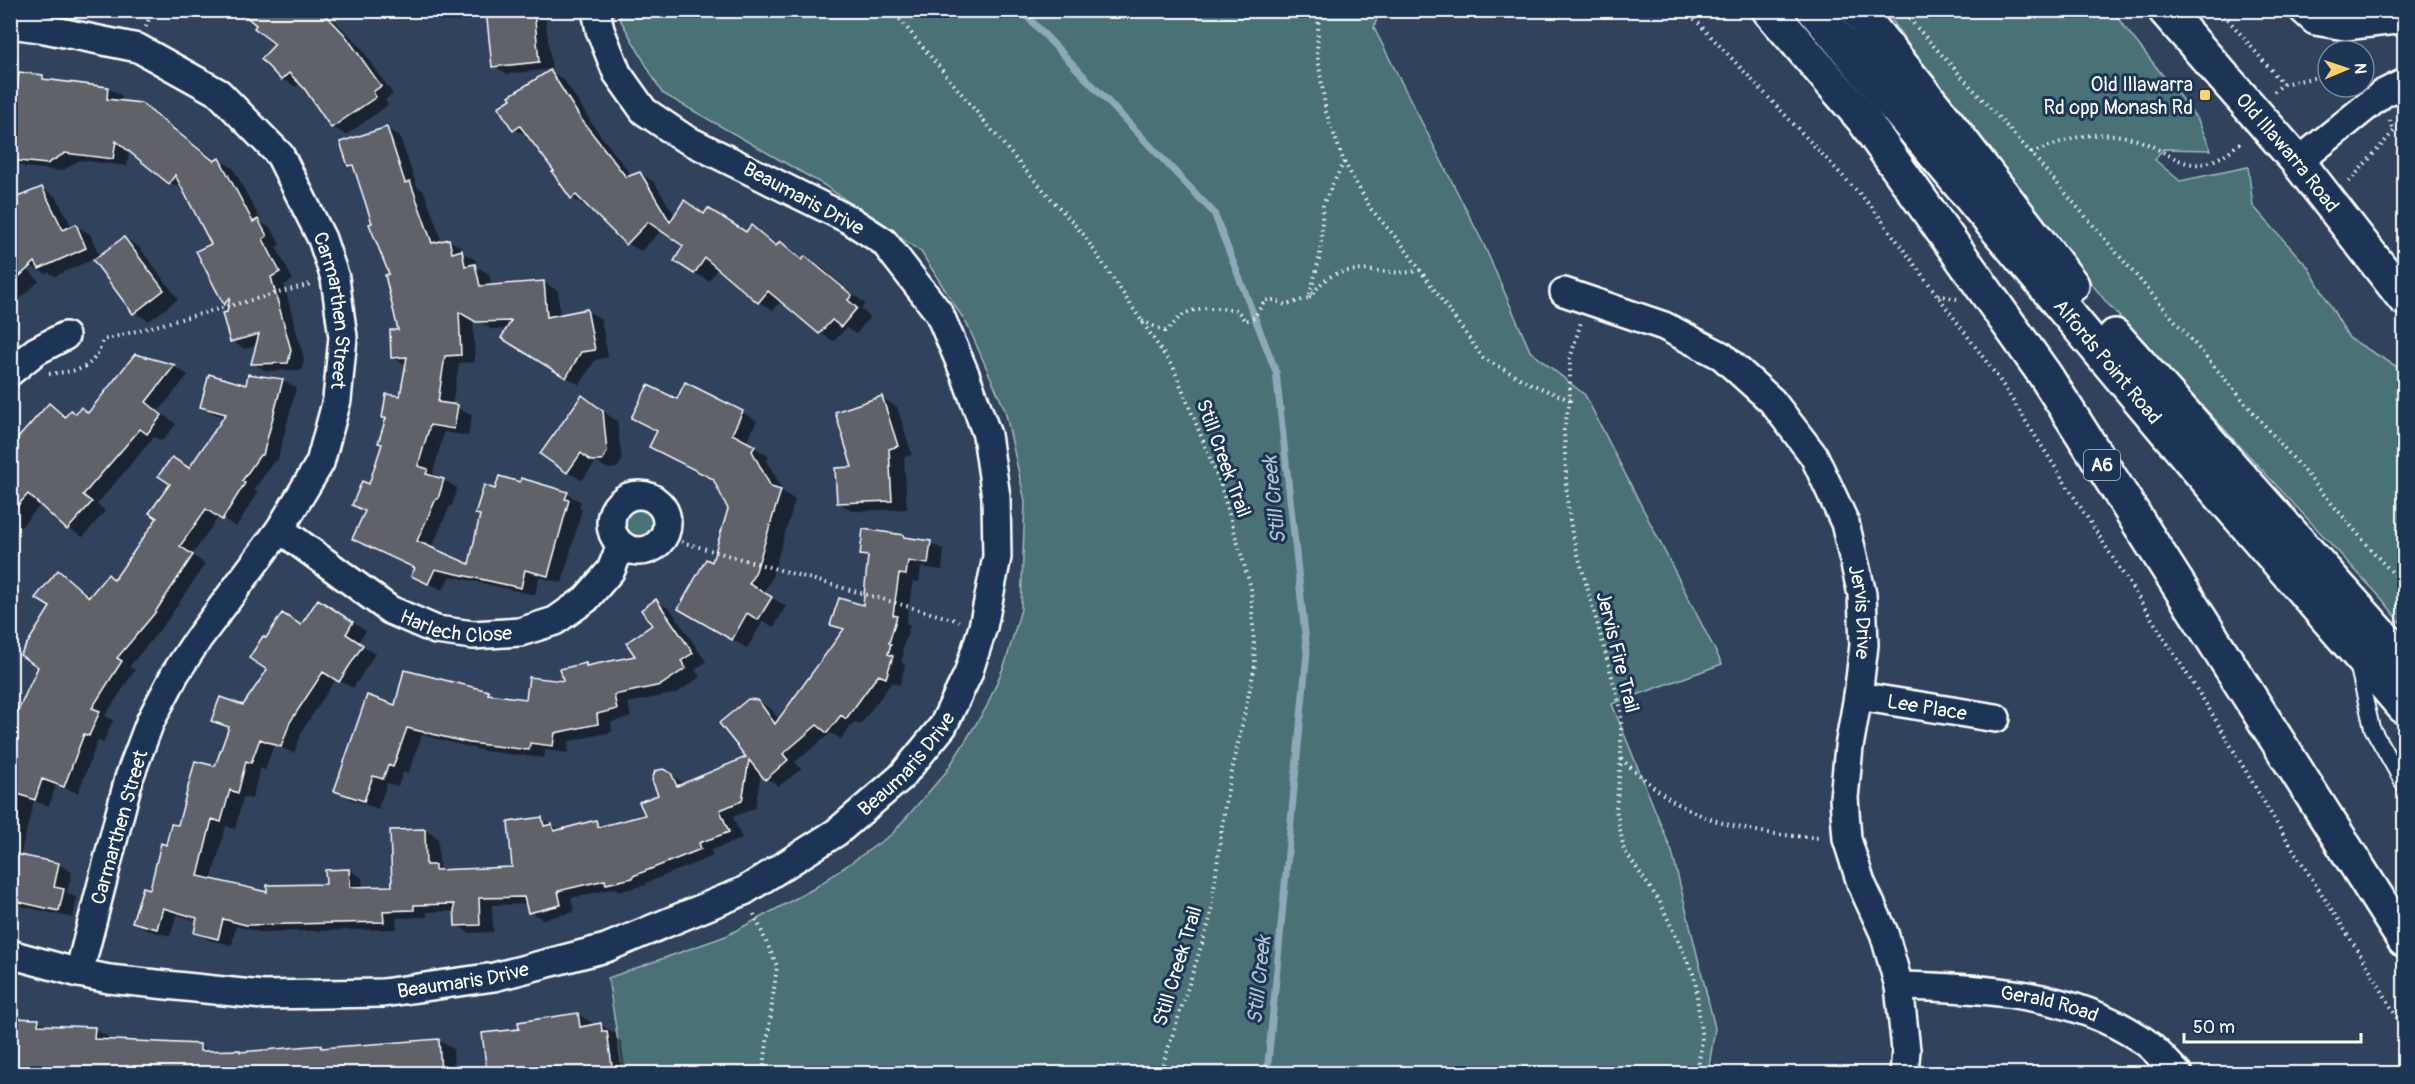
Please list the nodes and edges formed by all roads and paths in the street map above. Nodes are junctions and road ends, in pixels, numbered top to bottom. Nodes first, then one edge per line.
1 (152, 10) edge
2 (596, 10) edge
3 (892, 10) edge
4 (1319, 10) edge
5 (1686, 10) edge
6 (1769, 10) edge
7 (1814, 10) edge
8 (1857, 10) edge
9 (1901, 10) edge
10 (2165, 10) edge
11 (2220, 10) edge
12 (2303, 10) edge
13 (2404, 19) edge
14 (10, 24) edge
15 (144, 33) dead end
16 (2316, 77) edge
17 (2283, 84) junction
18 (2393, 88) edge
19 (2258, 116) junction
20 (2031, 153) junction
21 (1344, 162) junction
22 (2298, 162) junction
23 (2347, 185) dead end
24 (1420, 270) junction
25 (308, 285) dead end
26 (1564, 292) joint
27 (1309, 298) junction
28 (2404, 298) edge
29 (1141, 321) junction
30 (65, 336) dead end
31 (10, 372) edge
32 (40, 376) dead end
33 (1570, 400) junction
34 (280, 530) junction
35 (664, 537) junction
36 (621, 545) junction
37 (2404, 584) edge
38 (983, 627) junction
39 (2352, 646) junction
40 (2404, 660) edge
41 (1858, 696) junction
42 (2404, 707) edge
43 (1996, 718) dead end
44 (1621, 759) junction
45 (2404, 785) edge
46 (1847, 839) junction
47 (744, 891) junction
48 (2404, 940) edge
49 (10, 954) edge
50 (79, 973) junction
51 (1899, 986) junction
52 (2404, 1030) edge
53 (763, 1074) edge
54 (1160, 1074) edge
55 (1697, 1074) edge
56 (1904, 1074) edge
57 (2178, 1074) edge

1 - 15 path
2 - 38 street, Beaumaris Drive
3 - 29 path, Still Creek Trail
4 - 21 path
5 - 52 path
6 - 48 main road, A6
7 - 39 main road, Alfords Point Road
8 - 40 main road, Alfords Point Road
9 - 20 path
10 - 19 main road, Old Illawarra Road
11 - 17 path
12 - 13 street
14 - 34 street, Carmarthen Street
16 - 17 path
17 - 19 path
18 - 22 street
18 - 23 path
19 - 20 path
19 - 22 main road, Old Illawarra Road
20 - 37 path
21 - 24 path
21 - 27 path
22 - 28 main road, Old Illawarra Road
24 - 27 path
24 - 33 path
25 - 32 path
26 - 33 path, Jervis Fire Trail
26 - 41 street, Jervis Drive
27 - 29 path
29 - 54 path, Still Creek Trail
30 - 31 street
33 - 44 path, Jervis Fire Trail
34 - 36 street, Harlech Close
34 - 50 street, Carmarthen Street
35 - 36 street
35 - 36 street
35 - 38 path
38 - 47 street, Beaumaris Drive
39 - 42 main road, Alfords Point Road
39 - 45 lane
41 - 43 street, Lee Place
41 - 46 street, Jervis Drive
44 - 46 path
44 - 55 path, Jervis Fire Trail
46 - 51 street, Jervis Drive
47 - 50 street, Beaumaris Drive
47 - 53 path
49 - 50 street, Beaumaris Drive
51 - 56 street, Jervis Drive
51 - 57 street, Gerald Road

